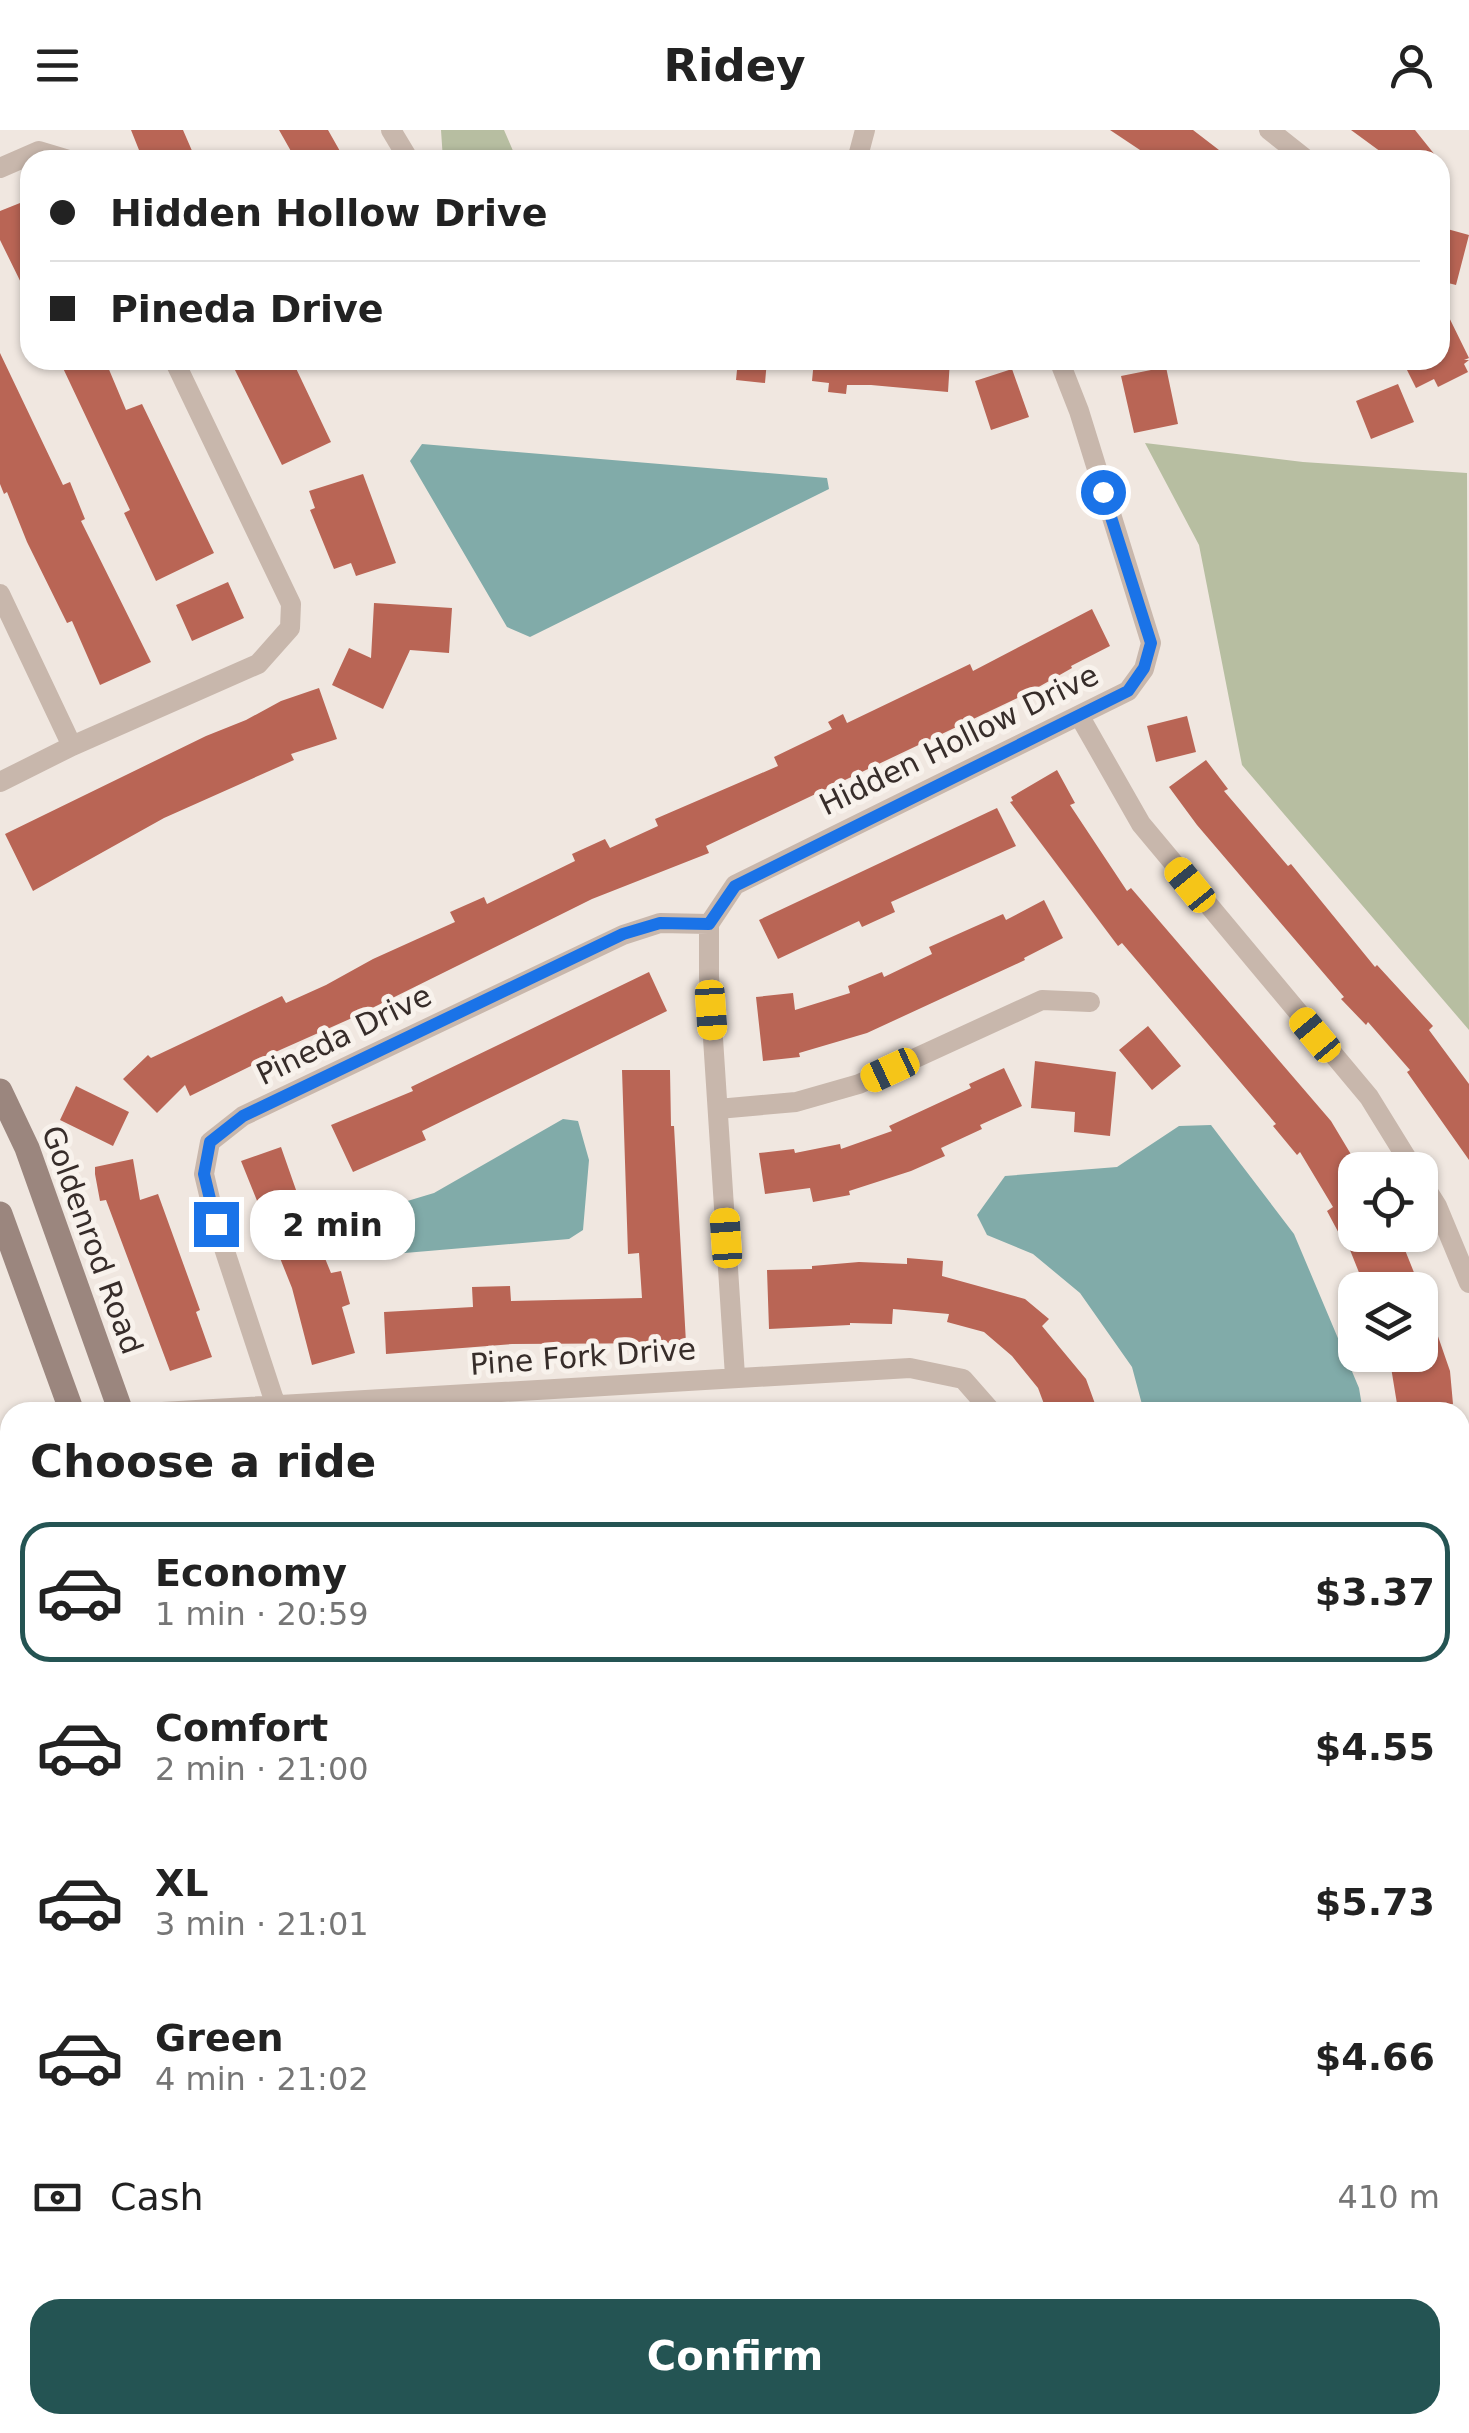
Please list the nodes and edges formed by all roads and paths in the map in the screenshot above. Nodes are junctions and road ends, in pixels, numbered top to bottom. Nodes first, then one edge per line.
1 (1269, 130) edge
2 (1294, 150) edge
3 (179, 370) edge
4 (1063, 370) edge
5 (0, 594) edge
6 (1080, 717) junction
7 (72, 746) junction
8 (0, 782) edge
9 (709, 924) junction
10 (1090, 1002) dead end
11 (0, 1091) edge
12 (718, 1109) junction
13 (1403, 1152) edge
14 (1438, 1208) edge
15 (0, 1214) edge
16 (1469, 1283) edge
17 (735, 1376) junction
18 (68, 1402) edge
19 (117, 1402) edge
20 (275, 1402) edge
21 (337, 1402) edge
22 (983, 1402) edge

1 - 2 street
3 - 7 street
4 - 6 street, Hidden Hollow Drive
5 - 7 street
6 - 9 street, Hidden Hollow Drive
6 - 13 street
7 - 8 street
9 - 12 street
9 - 20 street, Pineda Drive
10 - 12 street
11 - 19 main road, Goldenrod Road
12 - 17 street
14 - 16 street
15 - 18 main road
17 - 21 street, Pine Fork Drive
17 - 22 street, Pine Fork Drive

